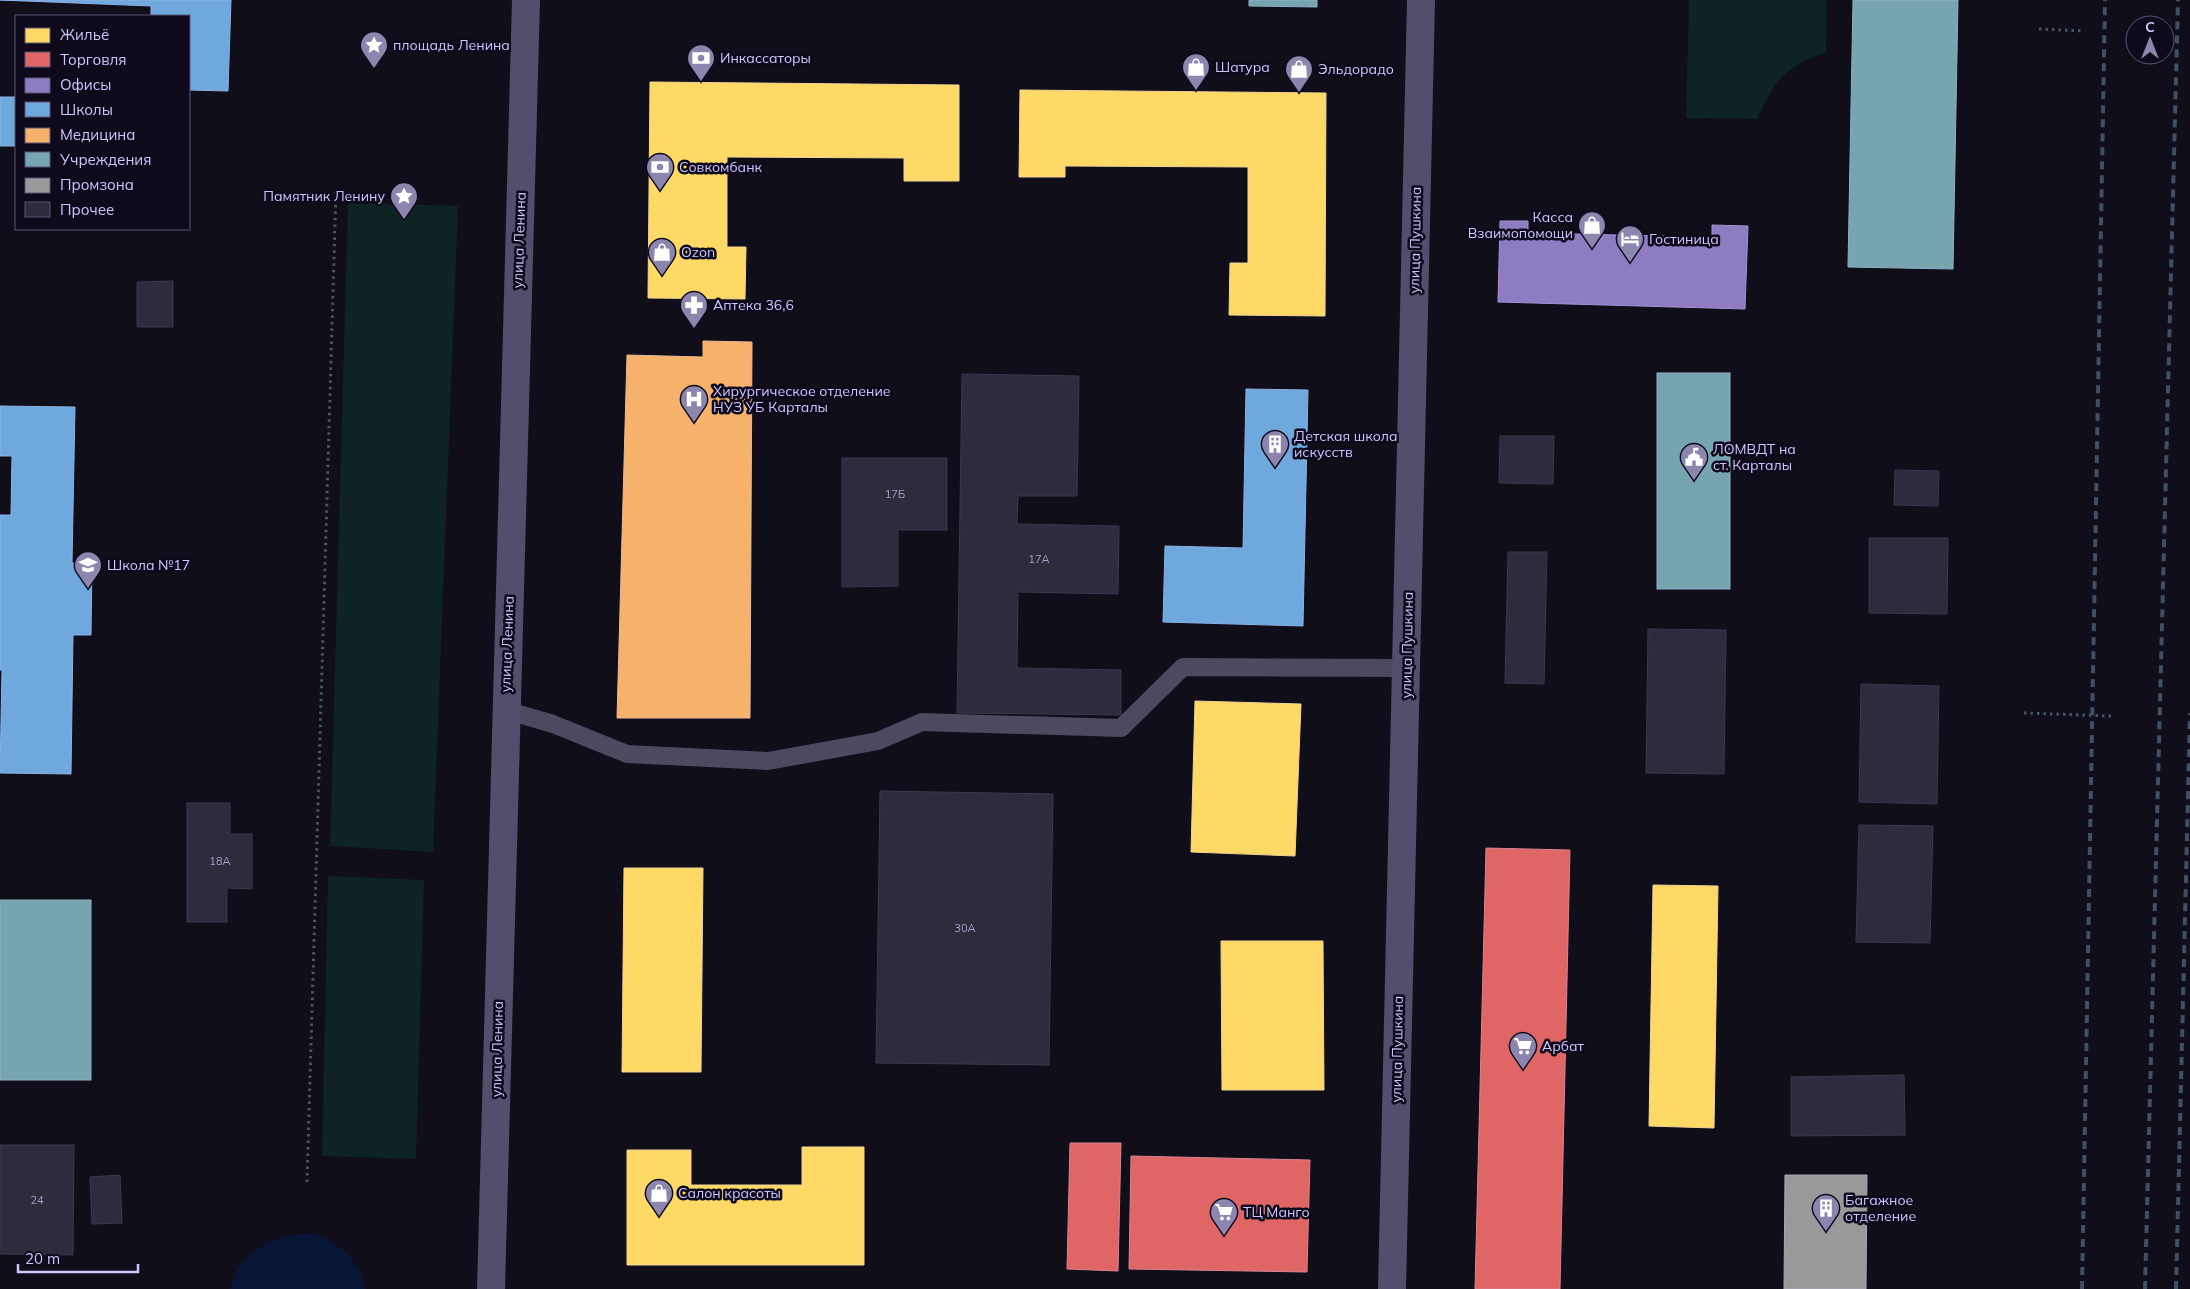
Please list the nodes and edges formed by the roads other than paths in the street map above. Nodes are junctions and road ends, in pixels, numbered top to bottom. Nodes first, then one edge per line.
1 (526, 0) edge
2 (1421, 0) edge
3 (1406, 668) junction
4 (505, 710) junction
5 (491, 1289) edge
6 (1392, 1289) edge

1 - 4 street, улица Ленина
2 - 3 street, улица Пушкина
3 - 4 lane
3 - 6 street, улица Пушкина
4 - 5 street, улица Ленина

